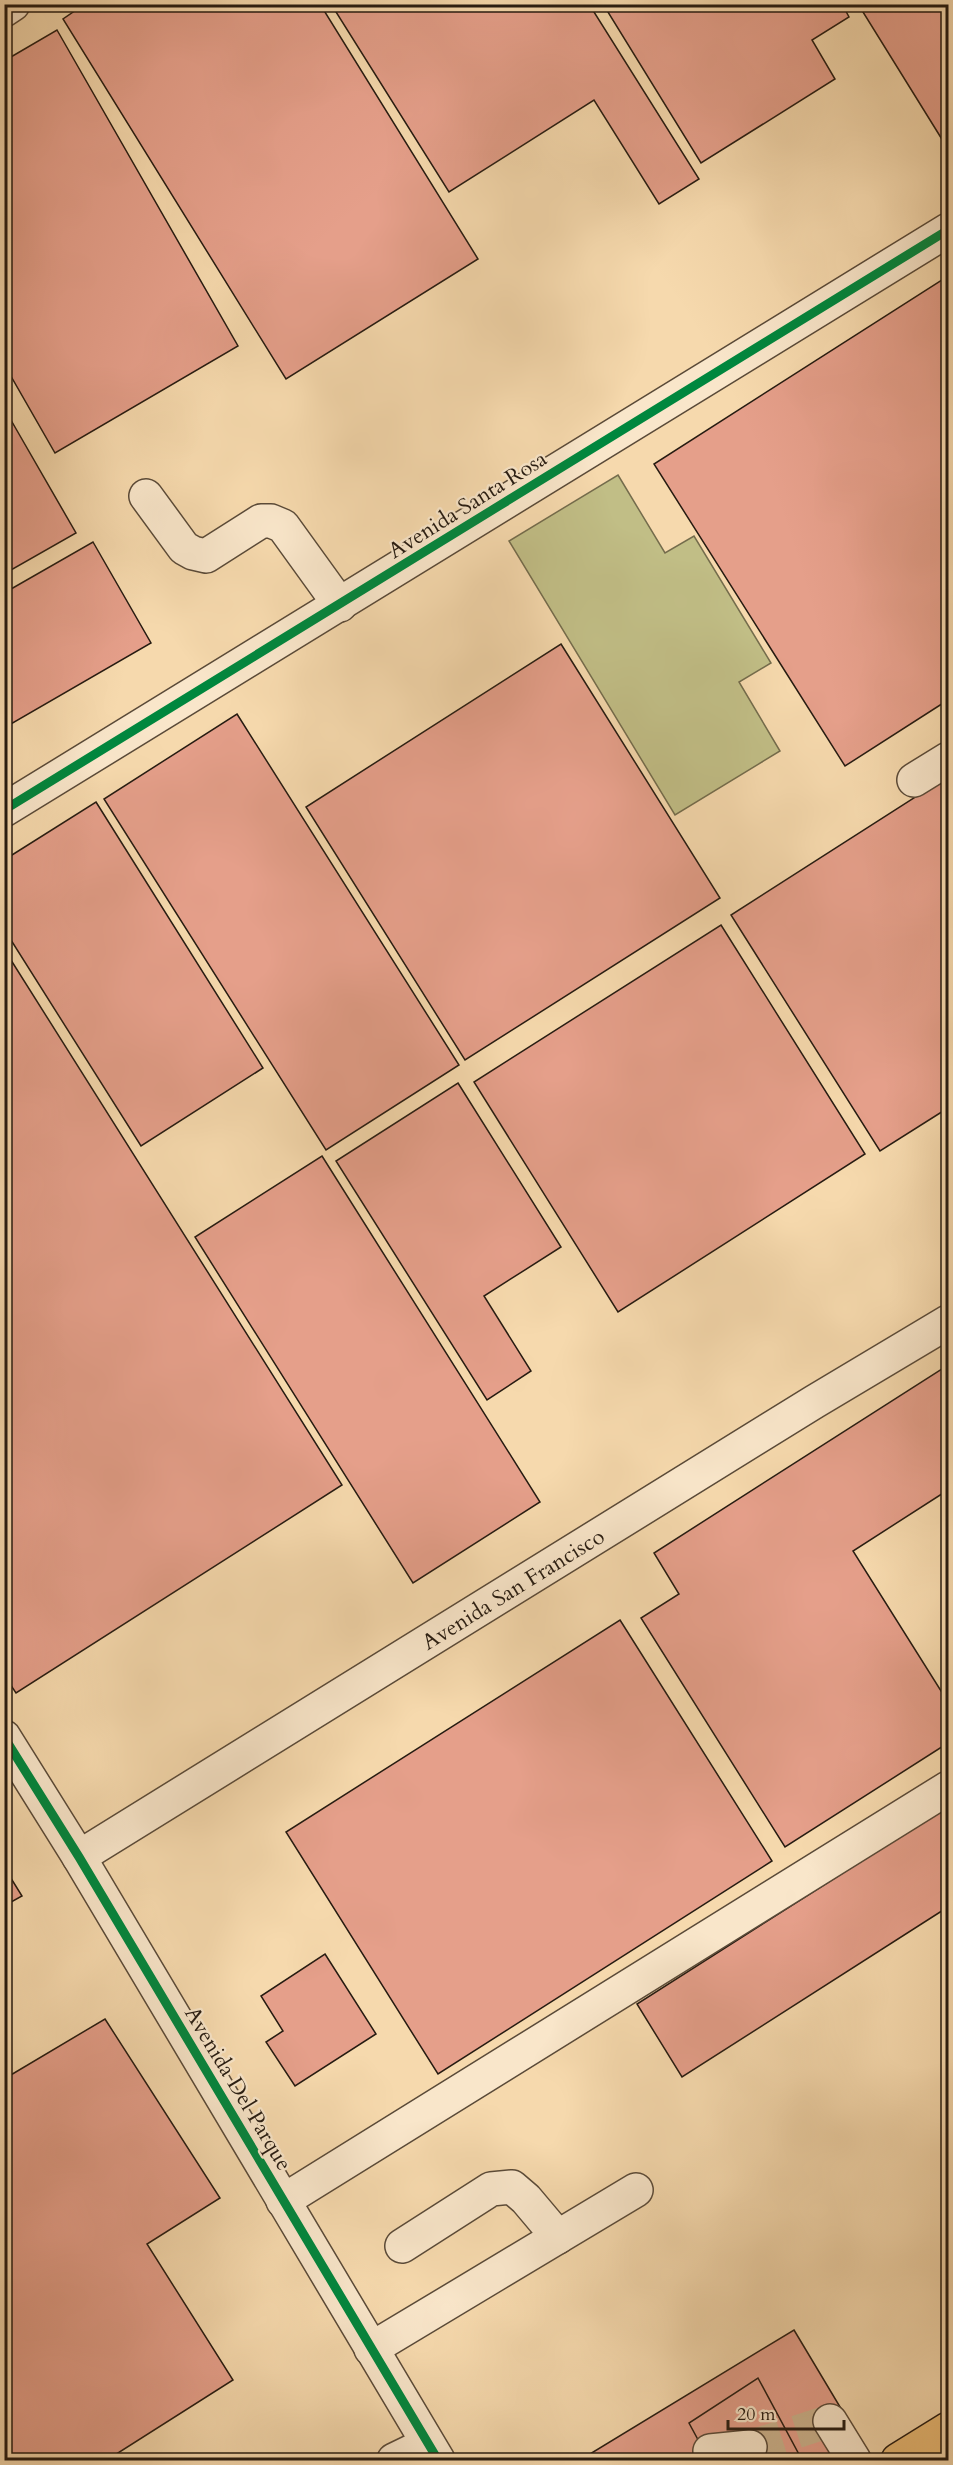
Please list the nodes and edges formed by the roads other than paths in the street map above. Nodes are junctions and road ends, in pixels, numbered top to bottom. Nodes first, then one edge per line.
1 (13, 4) edge
2 (4, 10) edge
3 (948, 230) edge
4 (146, 496) dead end
5 (340, 605) junction
6 (948, 759) edge
7 (914, 780) dead end
8 (4, 810) edge
9 (948, 1322) edge
10 (4, 1737) edge
11 (948, 1788) edge
12 (79, 1857) junction
13 (636, 2190) dead end
14 (283, 2200) junction
15 (558, 2237) junction
16 (402, 2246) dead end
17 (371, 2349) junction
18 (830, 2421) dead end
19 (948, 2430) edge
20 (750, 2447) tunnel mouth
21 (432, 2452) edge
22 (707, 2457) edge
23 (394, 2460) edge
24 (854, 2460) edge
25 (898, 2460) edge

1 - 2 street
3 - 5 street, Avenida Santa Rosa
4 - 5 street
5 - 8 street, Avenida Santa Rosa
6 - 7 street
9 - 12 street, Avenida San Francisco
10 - 12 street, Avenida Del Parque
11 - 14 street
12 - 14 street, Avenida Del Parque
13 - 15 street
14 - 17 street, Avenida Del Parque
15 - 16 street
15 - 17 street
17 - 21 street, Avenida Del Parque
18 - 24 street
19 - 25 main road
20 - 22 street
21 - 23 street

